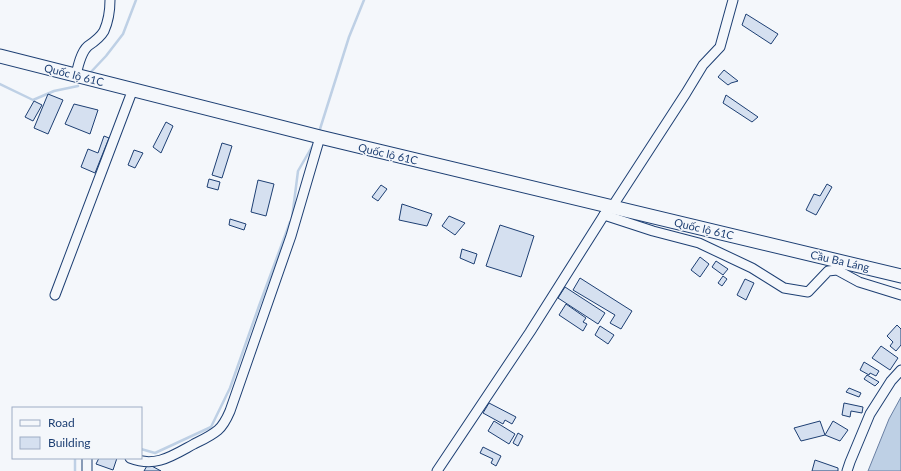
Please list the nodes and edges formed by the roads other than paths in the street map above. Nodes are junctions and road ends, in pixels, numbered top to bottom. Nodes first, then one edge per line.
1 (110, 0) edge
2 (733, 0) edge
3 (0, 56) edge
4 (76, 75) junction
5 (133, 90) junction
6 (320, 137) junction
7 (608, 211) junction
8 (778, 246) joint
9 (901, 276) edge
10 (55, 295) dead end
11 (901, 295) edge
12 (901, 370) edge
13 (87, 459) edge
14 (134, 459) edge
15 (87, 471) edge
16 (437, 471) edge
17 (847, 471) edge

1 - 4 street
2 - 7 street
3 - 4 highway, Quốc lộ 61C
4 - 5 highway, Quốc lộ 61C
5 - 6 highway, Quốc lộ 61C
5 - 10 street
6 - 7 highway, Quốc lộ 61C
6 - 14 street
7 - 8 highway, Quốc lộ 61C
7 - 11 street
7 - 16 street
8 - 9 highway, Cầu Ba Láng
12 - 17 street
13 - 15 street

